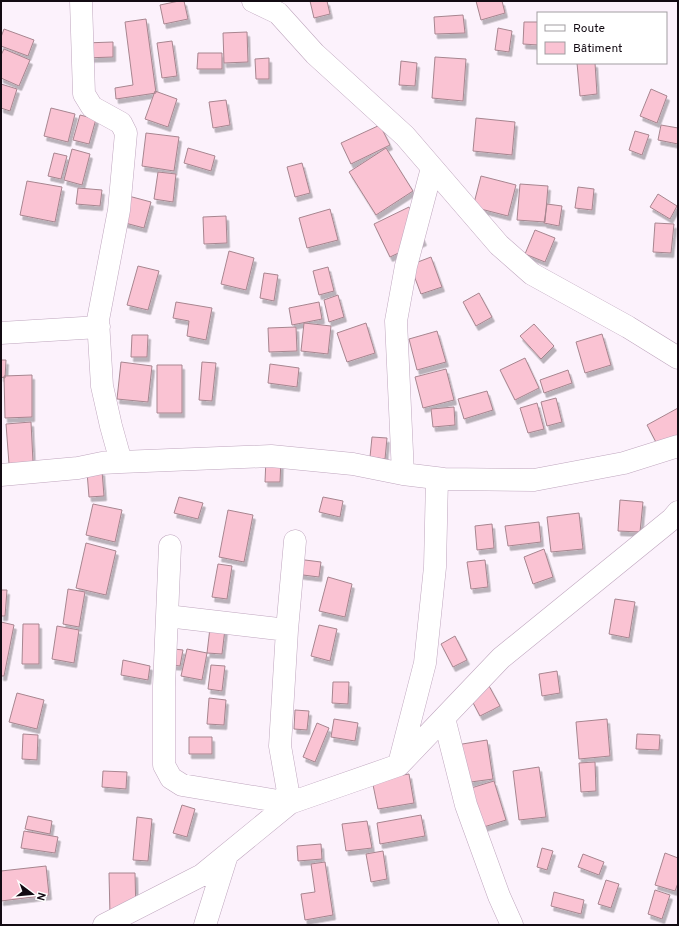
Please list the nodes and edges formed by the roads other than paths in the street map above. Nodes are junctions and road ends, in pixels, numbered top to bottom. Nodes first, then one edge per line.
1 (81, 1) edge
2 (253, 1) edge
3 (277, 7) edge
4 (432, 168) junction
5 (99, 327) junction
6 (1, 334) edge
7 (678, 358) edge
8 (678, 446) edge
9 (122, 462) junction
10 (403, 474) junction
11 (1, 475) edge
12 (437, 479) junction
13 (678, 512) edge
14 (294, 541) dead end
15 (170, 546) dead end
16 (167, 616) junction
17 (287, 630) junction
18 (444, 718) junction
19 (399, 765) junction
20 (290, 803) junction
21 (227, 855) junction
22 (104, 925) edge
23 (205, 925) edge
24 (512, 925) edge

1 - 5 street
2 - 3 street
3 - 4 street
4 - 7 street
4 - 10 street
5 - 6 street
5 - 9 street
8 - 12 street
9 - 10 street
9 - 11 street
10 - 12 street
12 - 19 street
13 - 18 street
14 - 17 street
15 - 16 street
16 - 17 street
16 - 20 street
17 - 20 street
18 - 19 street
18 - 24 street
19 - 20 street
20 - 21 street
21 - 22 street
21 - 23 street

